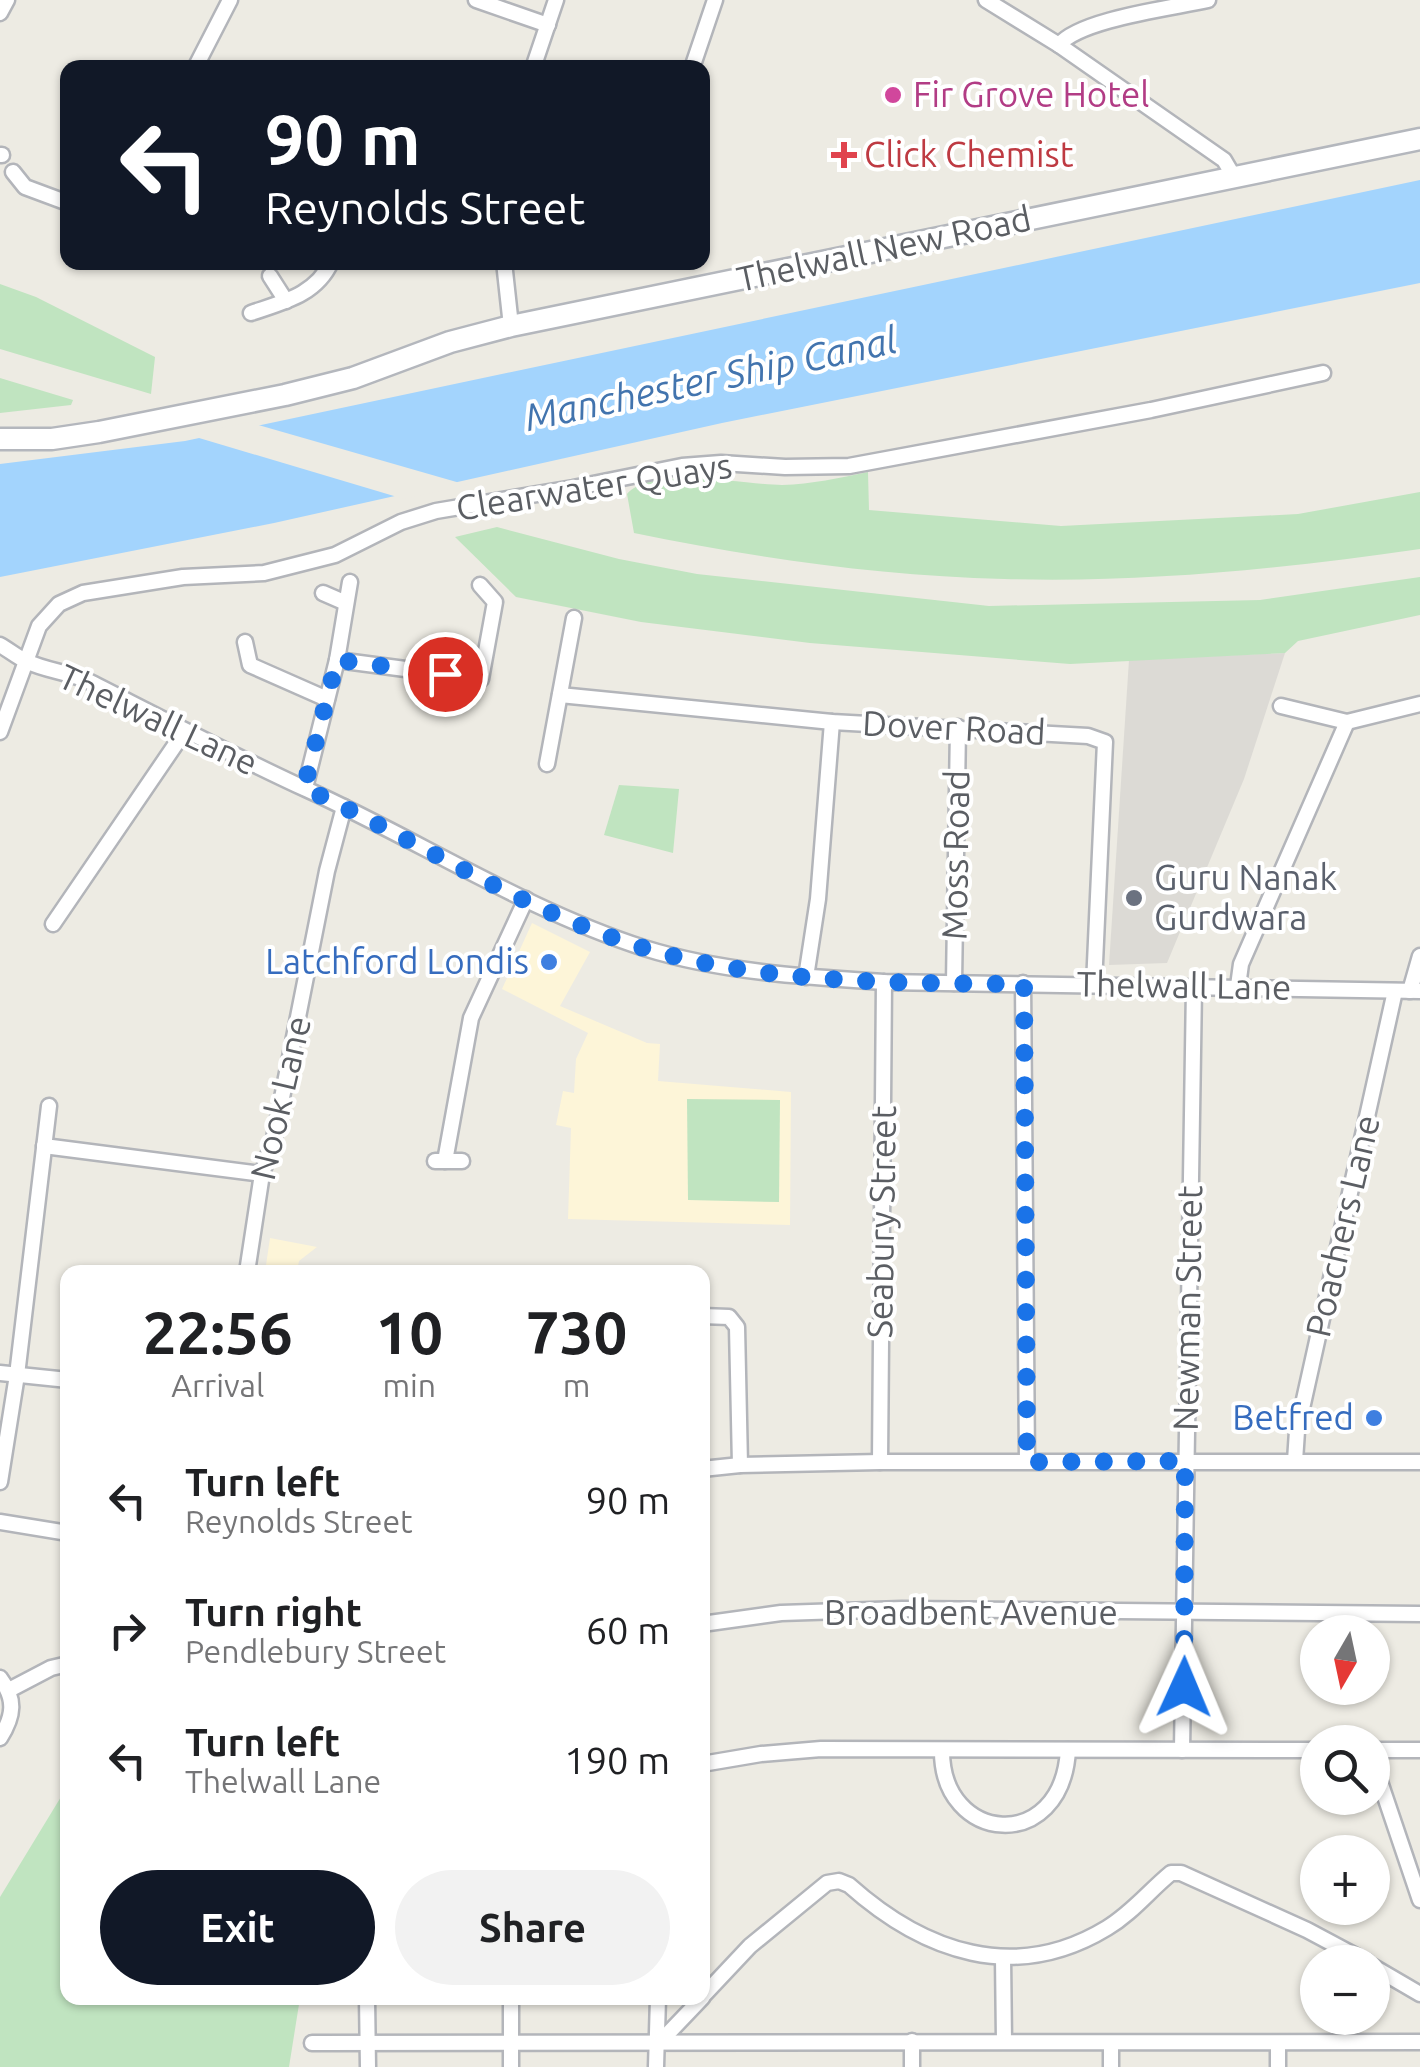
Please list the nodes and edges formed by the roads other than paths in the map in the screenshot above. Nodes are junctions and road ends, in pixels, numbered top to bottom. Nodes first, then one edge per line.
1 (7, 0) edge
2 (230, 0) edge
3 (476, 0) edge
4 (556, 0) edge
5 (715, 0) edge
6 (986, 0) edge
7 (1208, 0) edge
8 (0, 13) edge
9 (548, 24) junction
10 (1059, 46) junction
11 (199, 60) edge
12 (536, 60) edge
13 (695, 60) edge
14 (1420, 139) edge
15 (13, 172) dead end
16 (1234, 177) junction
17 (60, 200) edge
18 (327, 270) edge
19 (505, 270) edge
20 (270, 276) dead end
21 (286, 301) junction
22 (252, 313) dead end
23 (511, 326) junction
24 (1323, 373) dead end
25 (0, 440) edge
26 (350, 582) dead end
27 (480, 586) dead end
28 (322, 593) dead end
29 (346, 603) junction
30 (574, 618) dead end
31 (245, 642) dead end
32 (0, 645) edge
33 (337, 660) junction
34 (27, 662) junction
35 (560, 696) junction
36 (327, 698) junction
37 (1420, 704) edge
38 (1282, 706) dead end
39 (832, 722) junction
40 (1347, 722) junction
41 (958, 726) junction
42 (0, 732) edge
43 (184, 732) junction
44 (547, 764) dead end
45 (304, 788) junction
46 (344, 806) junction
47 (526, 899) junction
48 (53, 924) dead end
49 (1420, 956) edge
50 (806, 977) junction
51 (884, 982) junction
52 (954, 983) junction
53 (1024, 984) junction
54 (1094, 985) junction
55 (1194, 986) junction
56 (1238, 986) junction
57 (1408, 991) edge
58 (49, 1106) dead end
59 (44, 1146) junction
60 (462, 1161) dead end
61 (262, 1174) junction
62 (247, 1265) edge
63 (710, 1316) edge
64 (0, 1373) edge
65 (17, 1374) junction
66 (60, 1379) edge
67 (1185, 1461) junction
68 (1296, 1461) junction
69 (880, 1462) junction
70 (1027, 1462) junction
71 (1420, 1462) edge
72 (740, 1465) junction
73 (710, 1468) edge
74 (0, 1482) edge
75 (0, 1522) edge
76 (60, 1532) edge
77 (1185, 1614) junction
78 (1420, 1614) edge
79 (710, 1623) edge
80 (60, 1666) edge
81 (4, 1684) edge
82 (0, 1738) edge
83 (942, 1750) junction
84 (1068, 1750) junction
85 (1182, 1750) junction
86 (1300, 1750) edge
87 (1390, 1750) edge
88 (1420, 1750) edge
89 (710, 1763) edge
90 (1390, 1811) edge
91 (1420, 1900) edge
92 (1335, 1945) edge
93 (1003, 1958) junction
94 (1390, 1976) edge
95 (710, 1988) edge
96 (1420, 1994) edge
97 (367, 2005) edge
98 (511, 2005) edge
99 (658, 2005) edge
100 (695, 2005) edge
101 (912, 2040) junction
102 (1004, 2041) junction
103 (513, 2042) junction
104 (1278, 2042) junction
105 (1420, 2042) edge
106 (312, 2043) dead end
107 (369, 2043) junction
108 (659, 2043) junction
109 (1111, 2043) junction
110 (368, 2067) edge
111 (511, 2067) edge
112 (656, 2067) edge
113 (912, 2067) edge
114 (1112, 2067) edge
115 (1278, 2067) edge

1 - 8 street
2 - 11 street
3 - 9 street
4 - 9 street
5 - 13 street
6 - 10 street
7 - 10 street
9 - 12 street
10 - 16 street
14 - 16 main road, Thelwall New Road
15 - 17 street
16 - 23 main road, Thelwall New Road
18 - 21 street
19 - 23 street
20 - 21 street
21 - 22 street
23 - 25 main road, Thelwall New Road
24 - 34 street, Clearwater Quays
26 - 29 street
27 - 33 street
28 - 29 street
29 - 33 street
30 - 35 street
31 - 36 street
32 - 34 street, Thelwall Lane
33 - 36 street
34 - 42 street, Clearwater Quays
34 - 43 street, Thelwall Lane
35 - 39 street, Dover Road
35 - 44 street
36 - 45 street
37 - 40 street
38 - 40 street
39 - 41 street, Dover Road
39 - 50 street
40 - 56 street
41 - 52 street, Moss Road
41 - 54 street, Dover Road
43 - 45 street, Thelwall Lane
43 - 48 street
45 - 46 street, Thelwall Lane
46 - 47 street, Thelwall Lane
46 - 61 street, Nook Lane
47 - 50 street, Thelwall Lane
47 - 60 street
49 - 57 street, Poachers Lane
50 - 51 street, Thelwall Lane
51 - 52 street, Thelwall Lane
51 - 69 street, Seabury Street
52 - 53 street, Thelwall Lane
53 - 54 street, Thelwall Lane
53 - 70 street
54 - 55 street, Thelwall Lane
55 - 56 street, Thelwall Lane
55 - 67 street, Newman Street
56 - 57 street, Thelwall Lane
57 - 68 street, Poachers Lane
58 - 59 street
59 - 61 street
59 - 65 street
61 - 62 street, Nook Lane
63 - 72 street
64 - 65 street
65 - 66 street
65 - 74 street
67 - 68 street
67 - 70 street
67 - 77 street, Newman Street
68 - 71 street
69 - 70 street
69 - 72 street
72 - 73 street
75 - 76 street
77 - 78 street, Broadbent Avenue
77 - 79 street, Broadbent Avenue
77 - 85 street, Newman Street
80 - 81 street
81 - 82 street
83 - 84 street
83 - 84 street
83 - 89 street
84 - 85 street
85 - 86 street
87 - 88 street
90 - 91 street
92 - 93 street
93 - 95 street
93 - 102 street
94 - 96 street
97 - 107 street
98 - 103 street
99 - 108 street
100 - 108 street
101 - 102 street
101 - 108 street
101 - 113 street
102 - 109 street
103 - 107 street
103 - 108 street
103 - 111 street
104 - 105 street
104 - 109 street
104 - 115 street
106 - 107 street
107 - 110 street
108 - 112 street
109 - 114 street

